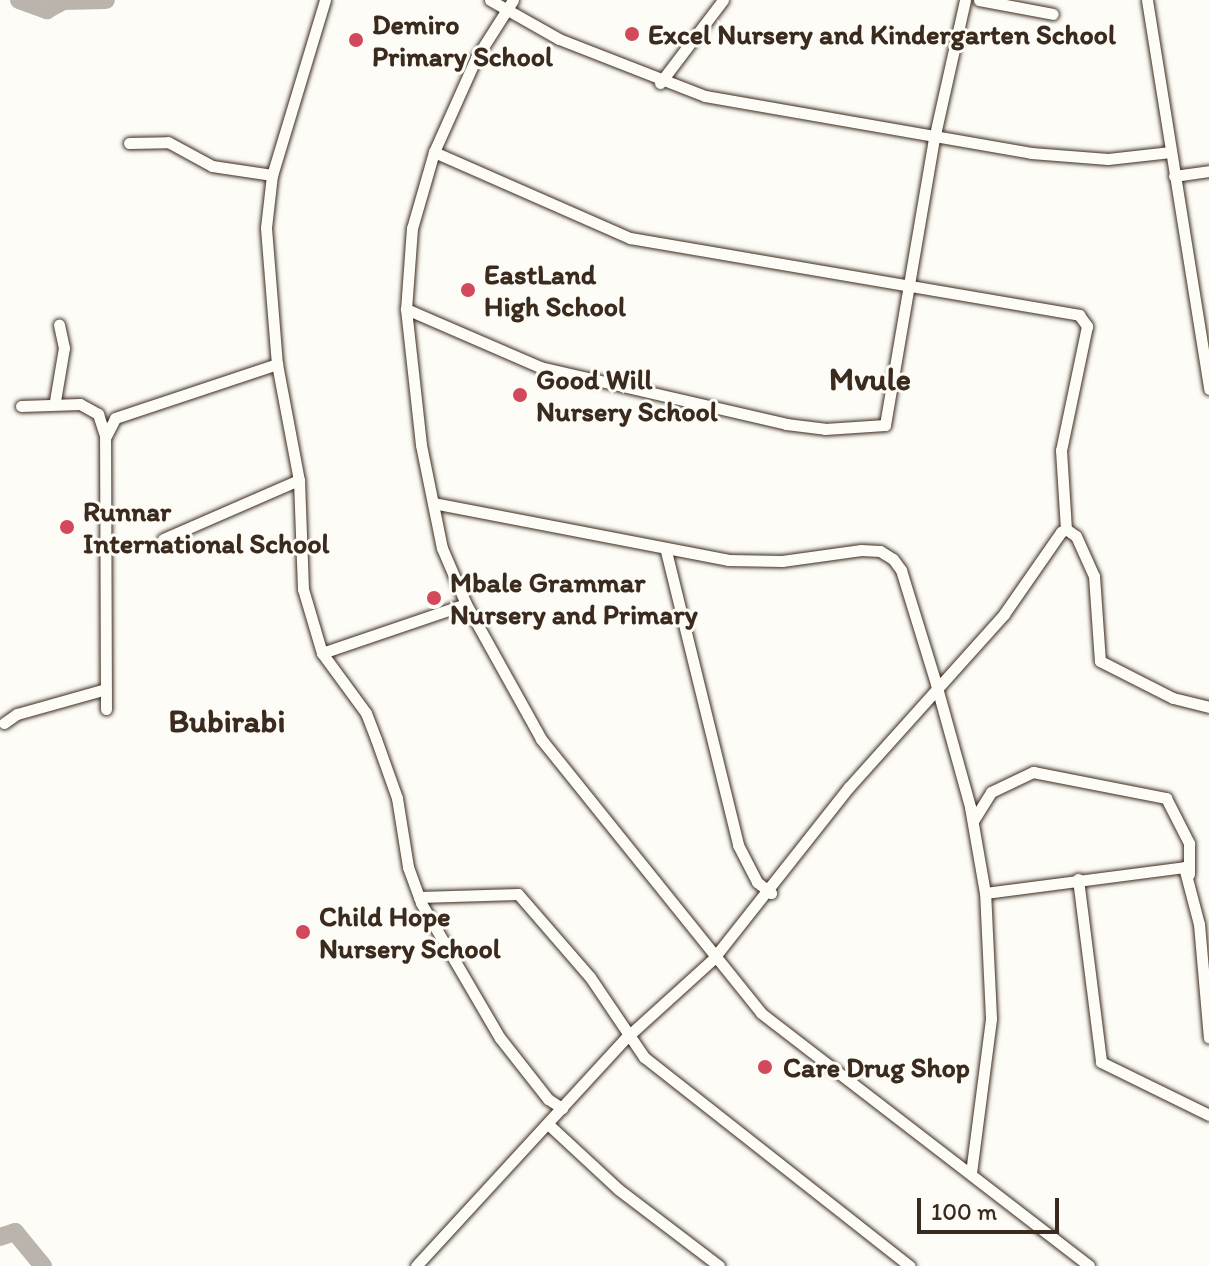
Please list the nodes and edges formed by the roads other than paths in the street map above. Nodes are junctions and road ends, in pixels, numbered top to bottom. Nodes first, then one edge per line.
1 (325, 0) edge
2 (490, 0) edge
3 (723, 0) edge
4 (965, 0) edge
5 (979, 0) edge
6 (1147, 0) edge
7 (509, 5) edge
8 (1053, 14) dead end
9 (660, 83) junction
10 (934, 139) junction
11 (129, 143) dead end
12 (434, 152) junction
13 (1171, 152) junction
14 (1209, 171) edge
15 (272, 175) junction
16 (1174, 176) junction
17 (909, 283) junction
18 (406, 309) junction
19 (59, 325) dead end
20 (277, 364) junction
21 (1209, 389) edge
22 (55, 401) junction
23 (21, 406) dead end
24 (105, 438) junction
25 (299, 480) junction
26 (433, 503) junction
27 (1066, 529) junction
28 (163, 539) dead end
29 (666, 551) junction
30 (466, 604) junction
31 (322, 653) junction
32 (936, 684) junction
33 (106, 689) junction
34 (1209, 707) edge
35 (106, 709) dead end
36 (4, 723) dead end
37 (973, 822) junction
38 (1189, 877) junction
39 (1078, 879) junction
40 (771, 893) junction
41 (985, 893) junction
42 (419, 897) junction
43 (1204, 924) edge
44 (713, 959) junction
45 (626, 1038) junction
46 (1209, 1038) edge
47 (562, 1108) junction
48 (1209, 1115) edge
49 (549, 1125) junction
50 (971, 1173) junction
51 (416, 1266) edge
52 (719, 1266) edge
53 (910, 1266) edge
54 (1089, 1266) edge

1 - 15 street
2 - 7 street
3 - 9 street
4 - 10 street
5 - 8 street
6 - 13 street
7 - 9 street
7 - 12 street
9 - 10 street
10 - 13 street
10 - 17 street
11 - 15 street
12 - 17 street
12 - 18 street
13 - 16 street
14 - 16 street
15 - 20 street
16 - 21 street
17 - 18 street
17 - 27 street
18 - 26 street
19 - 22 street
20 - 24 street
20 - 25 street
22 - 23 street
22 - 24 street
24 - 33 street
25 - 28 street
25 - 31 street
26 - 29 street
26 - 30 street
27 - 32 street
27 - 34 street
29 - 32 street
29 - 40 street
30 - 31 street
30 - 44 street
31 - 42 street
32 - 37 street
32 - 40 street
33 - 35 street
33 - 36 street
37 - 38 street
37 - 41 street
38 - 39 street
38 - 43 street
39 - 41 street
39 - 48 street
40 - 44 street
41 - 50 street
42 - 45 street
42 - 47 street
43 - 46 street
44 - 45 street
44 - 50 street
45 - 47 street
45 - 53 street
47 - 49 street
49 - 51 street
49 - 52 street
50 - 54 street

